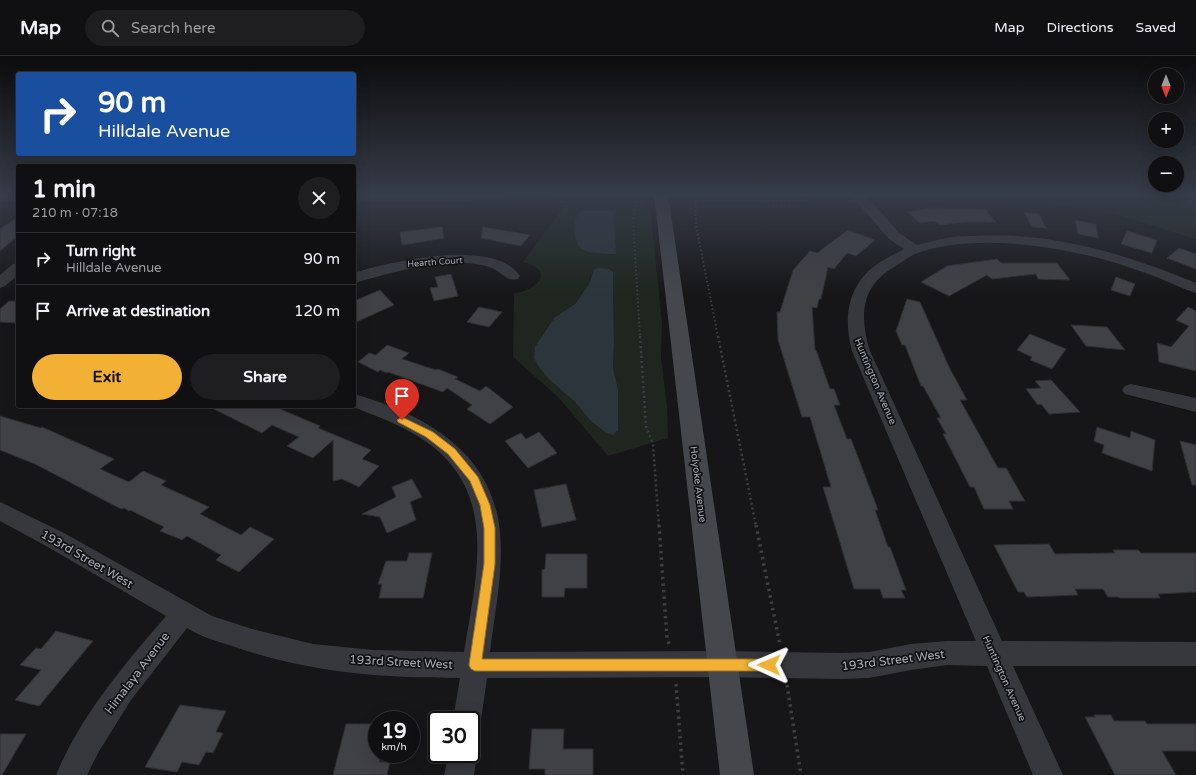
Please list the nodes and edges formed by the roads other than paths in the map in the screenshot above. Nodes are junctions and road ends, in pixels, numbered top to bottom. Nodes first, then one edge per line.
1 (651, 228) edge
2 (887, 228) edge
3 (915, 250) junction
4 (16, 269) edge
5 (513, 276) dead end
6 (356, 277) edge
7 (0, 283) edge
8 (1196, 288) edge
9 (1131, 390) dead end
10 (356, 401) edge
11 (1196, 404) edge
12 (0, 511) edge
13 (183, 614) junction
14 (995, 654) junction
15 (1196, 654) edge
16 (722, 664) junction
17 (475, 665) junction
18 (469, 711) edge
19 (461, 763) edge
20 (71, 775) edge
21 (459, 775) edge
22 (737, 775) edge
23 (1048, 775) edge

1 - 16 street, Holyoke Avenue
2 - 3 street
3 - 8 street, Huntington Avenue
3 - 14 street, Huntington Avenue
4 - 7 street
5 - 6 street, Hearth Court
9 - 11 street
10 - 17 street
12 - 13 street, 193rd Street West
13 - 17 street, 193rd Street West
13 - 20 street, Himalaya Avenue
14 - 15 street, 193rd Street West
14 - 16 street, 193rd Street West
14 - 23 street, Huntington Avenue
16 - 17 street, 193rd Street West
16 - 22 street, Holyoke Avenue
17 - 18 street
19 - 21 street

